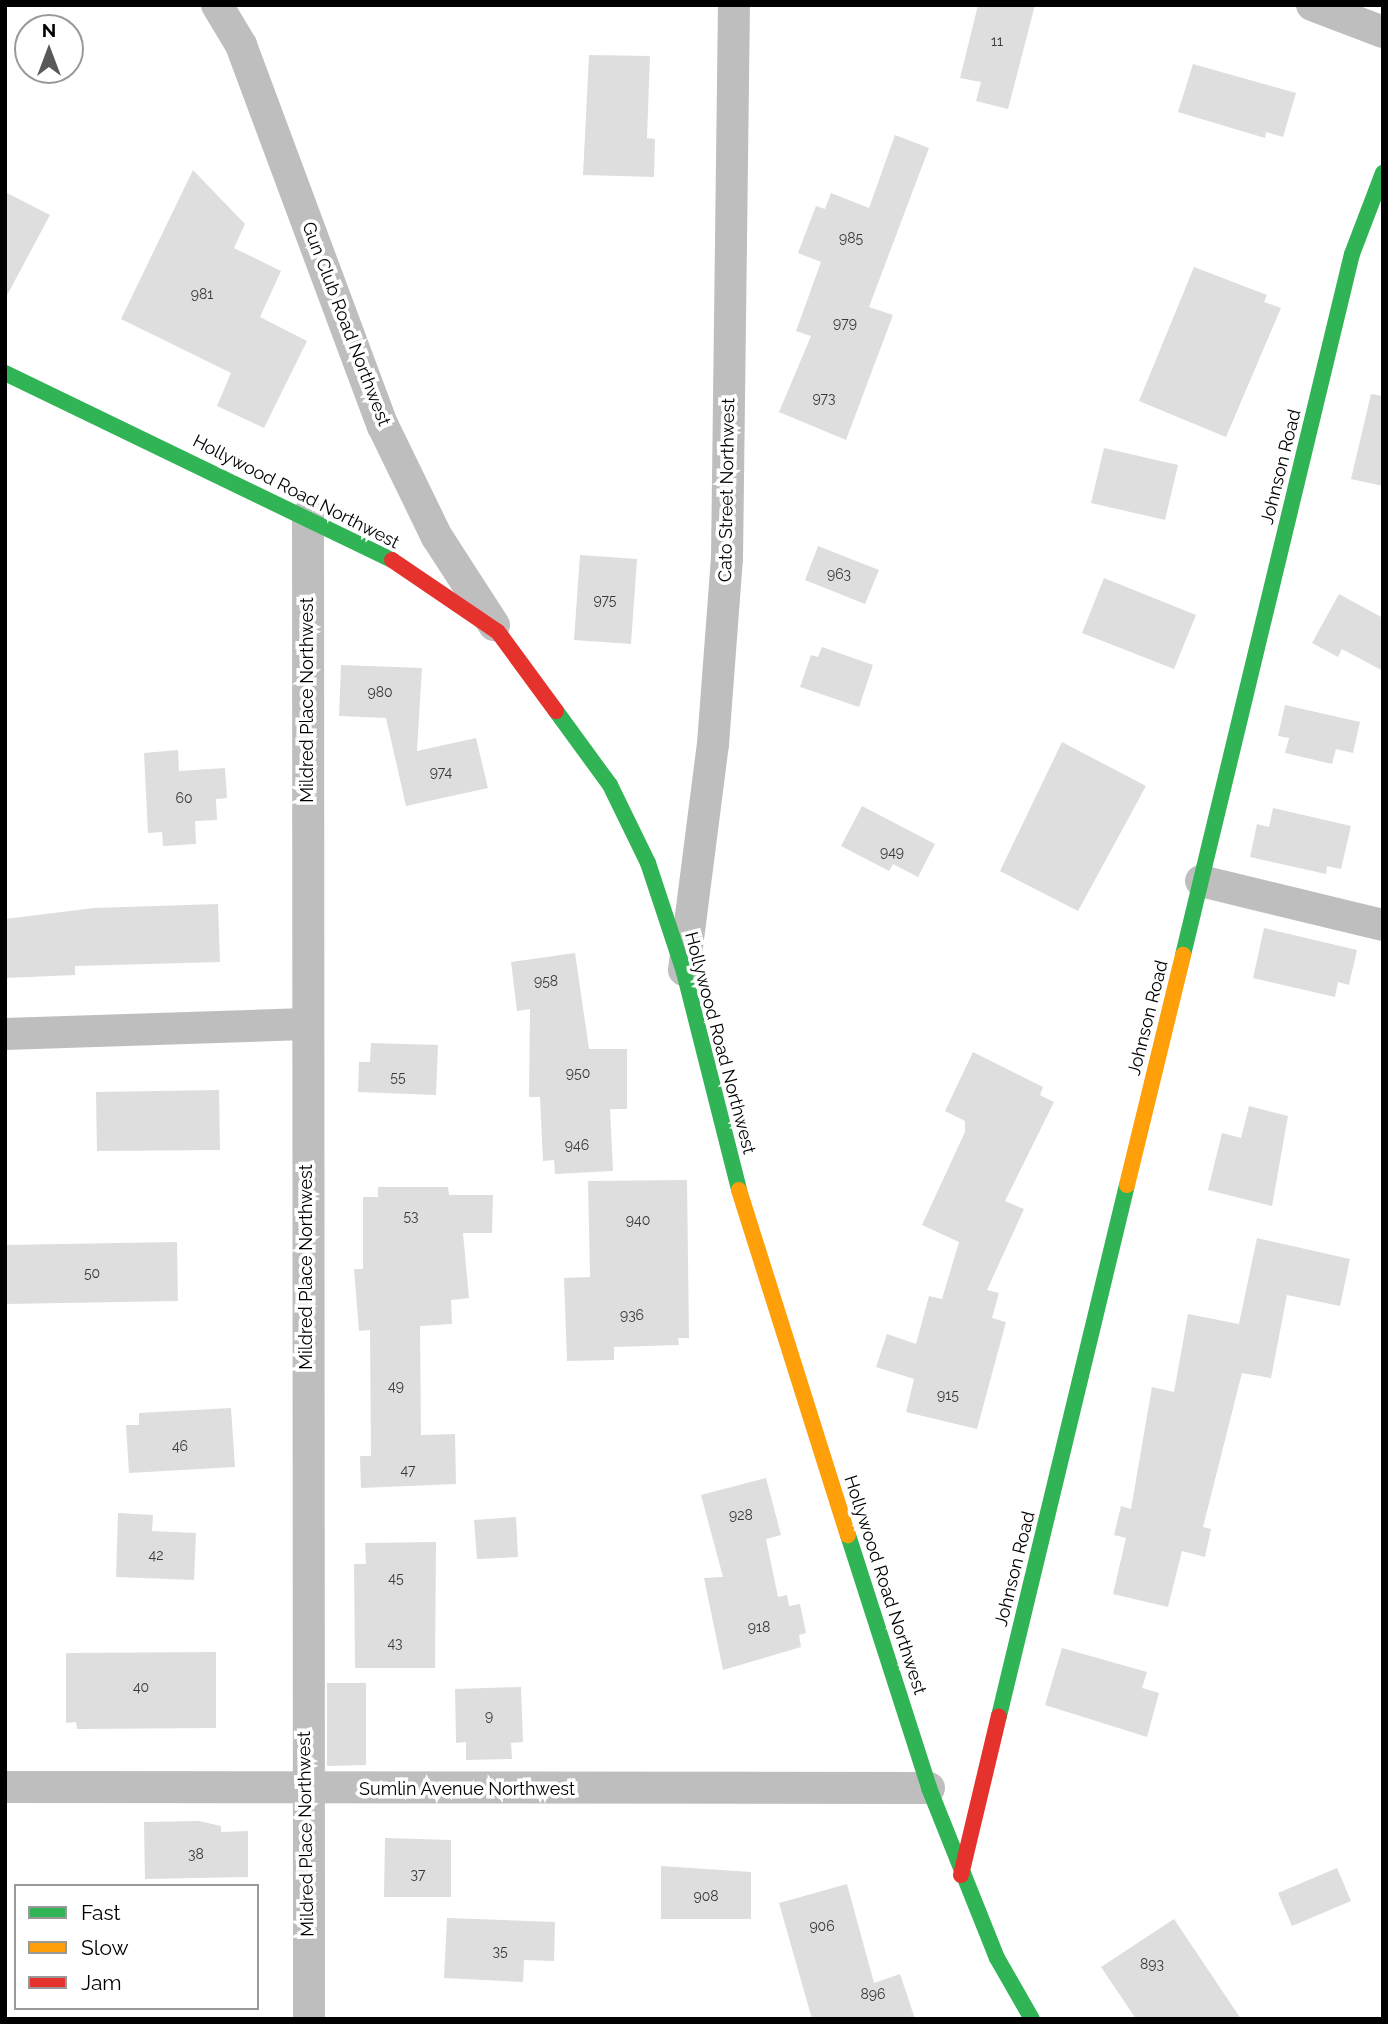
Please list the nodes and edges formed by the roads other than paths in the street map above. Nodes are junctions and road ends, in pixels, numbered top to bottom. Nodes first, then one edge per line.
1 (217, 5) edge
2 (734, 5) edge
3 (1312, 5) edge
4 (1383, 32) edge
5 (1383, 173) edge
6 (5, 373) edge
7 (307, 515) junction
8 (498, 632) junction
9 (1201, 881) junction
10 (1383, 925) edge
11 (684, 972) junction
12 (306, 1024) junction
13 (5, 1034) edge
14 (5, 1787) edge
15 (929, 1788) junction
16 (305, 1790) junction
17 (961, 1875) junction
18 (309, 2019) edge
19 (1032, 2019) edge

1 - 8 street, Gun Club Road Northwest
2 - 11 street, Cato Street Northwest
3 - 4 street
5 - 9 street, Johnson Road
6 - 7 street, Hollywood Road Northwest
7 - 8 street, Hollywood Road Northwest
7 - 12 street, Mildred Place Northwest
8 - 11 street, Hollywood Road Northwest
9 - 10 street
9 - 17 street, Johnson Road
11 - 15 street, Hollywood Road Northwest
12 - 13 street
12 - 16 street, Mildred Place Northwest
14 - 16 street, Sumlin Avenue Northwest
15 - 16 street, Sumlin Avenue Northwest
15 - 17 street, Hollywood Road Northwest
16 - 18 street, Mildred Place Northwest
17 - 19 street, Hollywood Road Northwest

